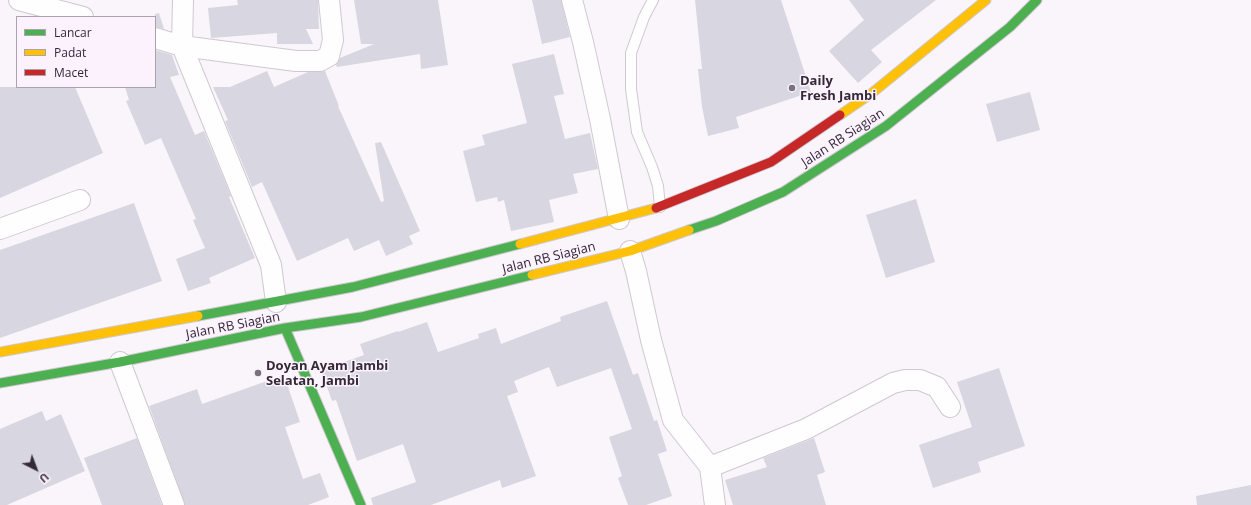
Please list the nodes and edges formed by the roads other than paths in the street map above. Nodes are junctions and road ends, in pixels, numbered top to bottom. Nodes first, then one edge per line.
1 (19, 0) edge
2 (183, 0) edge
3 (329, 0) edge
4 (572, 0) edge
5 (653, 0) edge
6 (986, 0) edge
7 (1038, 0) edge
8 (79, 16) edge
9 (156, 38) edge
10 (182, 46) junction
11 (80, 200) dead end
12 (660, 207) junction
13 (619, 219) junction
14 (0, 229) edge
15 (630, 251) junction
16 (276, 302) junction
17 (285, 328) junction
18 (0, 352) edge
19 (120, 362) junction
20 (0, 383) edge
21 (950, 407) dead end
22 (710, 466) junction
23 (174, 505) edge
24 (361, 505) edge
25 (716, 505) edge

1 - 8 street
2 - 10 street
3 - 10 street
4 - 13 street
5 - 12 lane
6 - 12 main road, Jalan RB Siagian
7 - 15 main road, Jalan RB Siagian
9 - 10 street
10 - 16 street
11 - 14 street
12 - 13 main road, Jalan RB Siagian
13 - 16 main road, Jalan RB Siagian
15 - 17 main road, Jalan RB Siagian
15 - 22 street
16 - 18 main road, Jalan RB Siagian
17 - 19 main road, Jalan RB Siagian
17 - 24 main road
19 - 20 main road, Jalan RB Siagian
19 - 23 street
21 - 22 street
22 - 25 street

